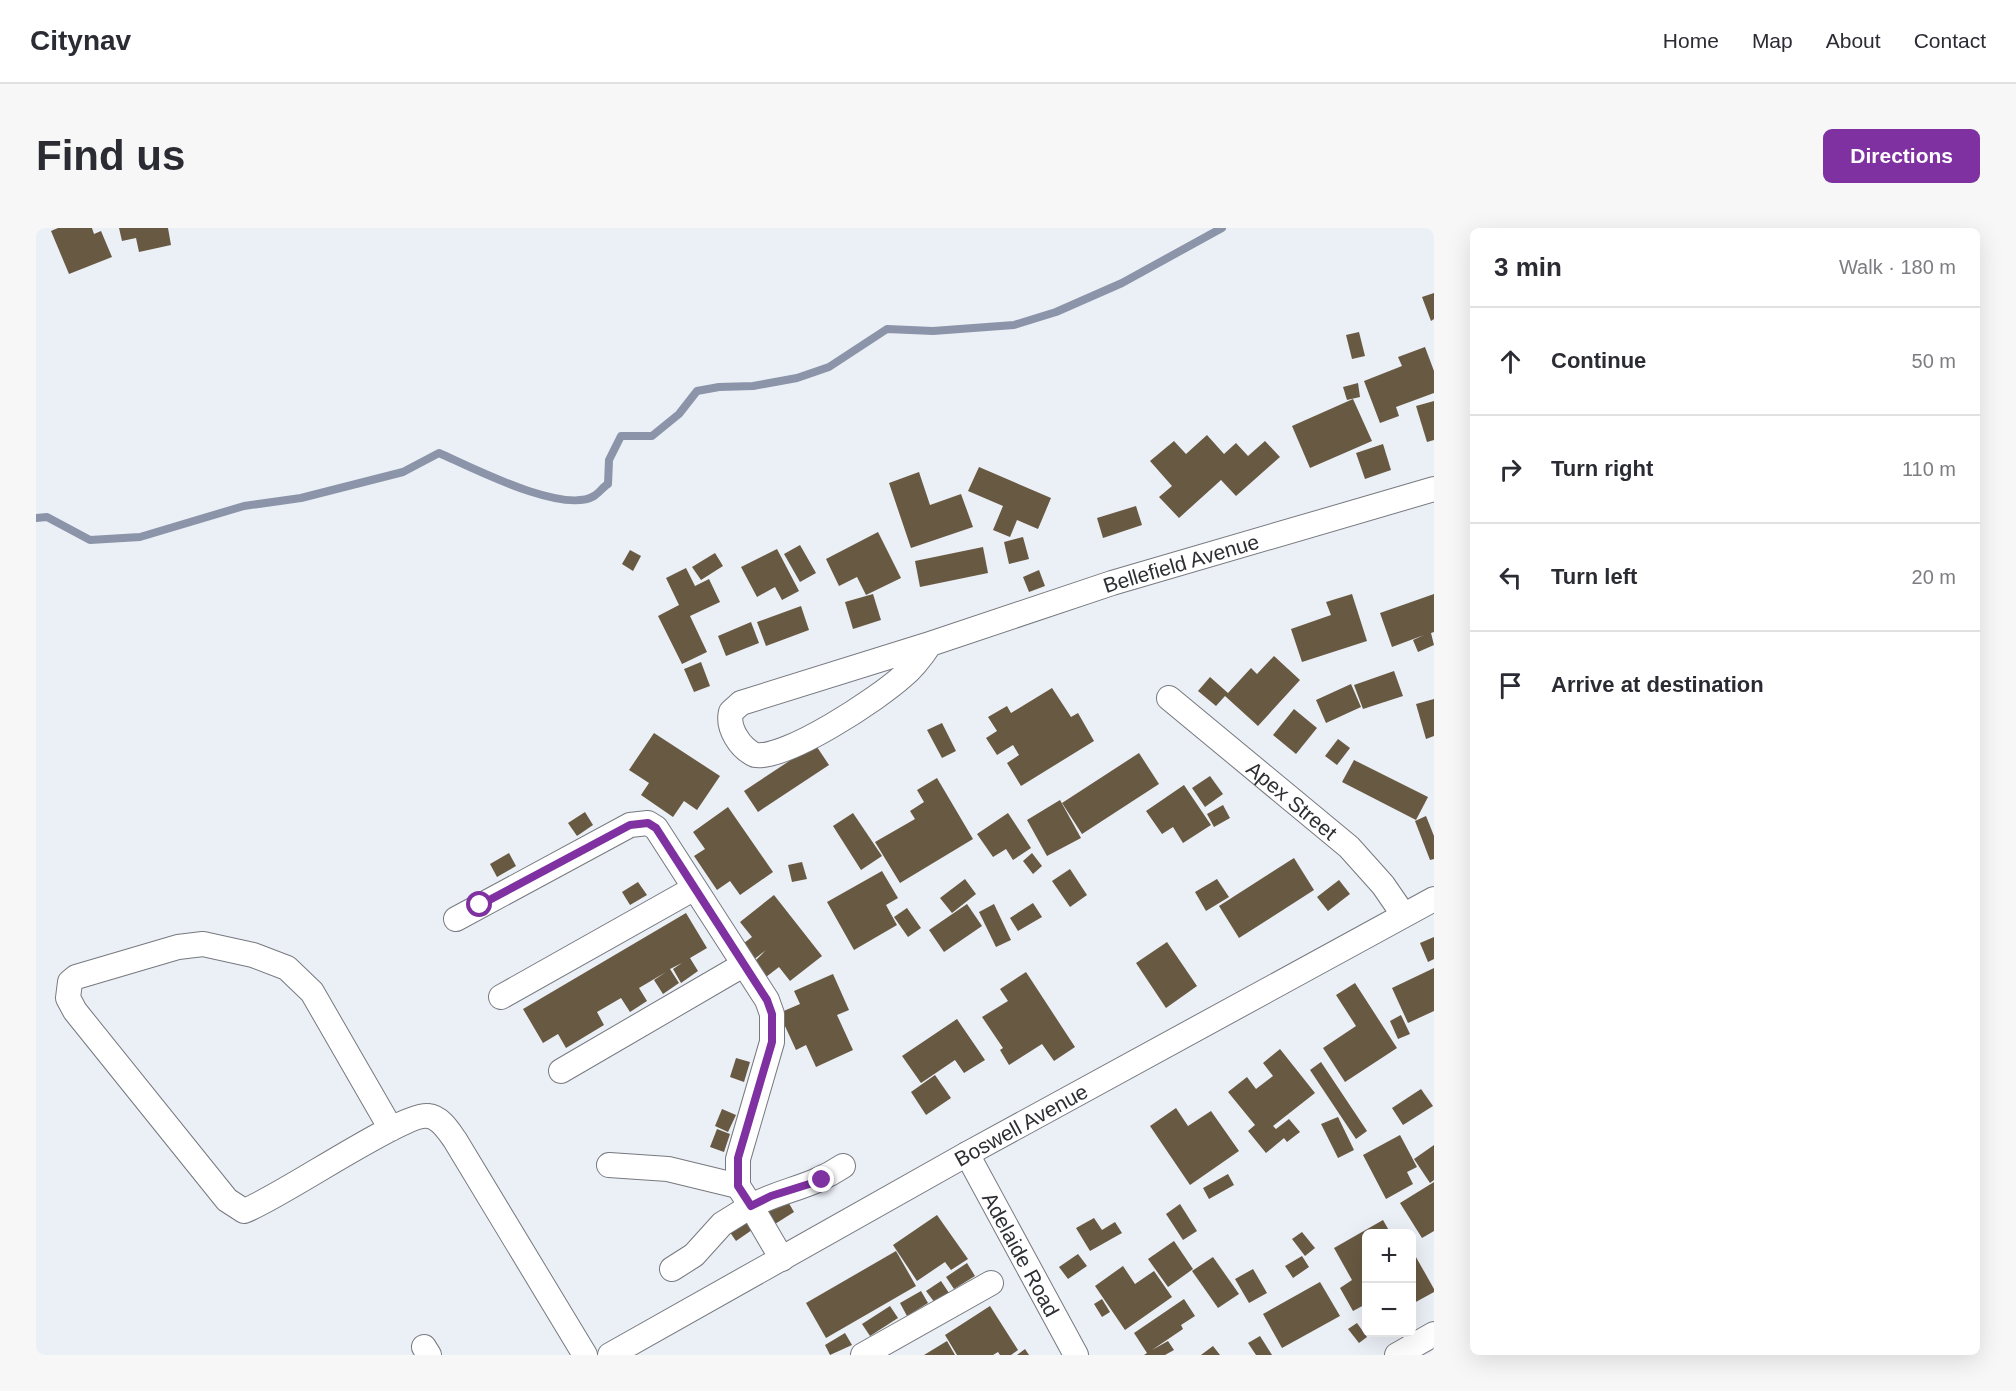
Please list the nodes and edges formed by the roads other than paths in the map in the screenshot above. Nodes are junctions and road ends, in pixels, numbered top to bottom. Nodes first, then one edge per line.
1 (1434, 489) edge
2 (930, 644) junction
3 (1169, 698) dead end
4 (693, 889) junction
5 (1434, 899) edge
6 (1403, 914) junction
7 (456, 919) dead end
8 (743, 966) junction
9 (501, 997) dead end
10 (561, 1071) dead end
11 (391, 1129) junction
12 (968, 1154) junction
13 (609, 1165) dead end
14 (843, 1166) dead end
15 (744, 1196) junction
16 (782, 1259) junction
17 (672, 1269) dead end
18 (992, 1283) dead end
19 (1434, 1334) edge
20 (585, 1355) edge
21 (610, 1355) edge
22 (863, 1355) edge
23 (1076, 1355) edge
24 (1397, 1355) edge

1 - 2 street, Bellefield Avenue
2 - 2 street, Bellefield Avenue
3 - 6 street, Apex Street
4 - 7 street
4 - 8 street
4 - 9 street
5 - 6 street, Boswell Avenue
6 - 12 street, Boswell Avenue
8 - 10 street
8 - 15 street
11 - 11 street
11 - 20 street
12 - 16 street, Boswell Avenue
12 - 23 street, Adelaide Road
13 - 15 street
14 - 15 street
15 - 16 street
15 - 17 street
16 - 21 street, Boswell Avenue
18 - 22 street
19 - 24 street

